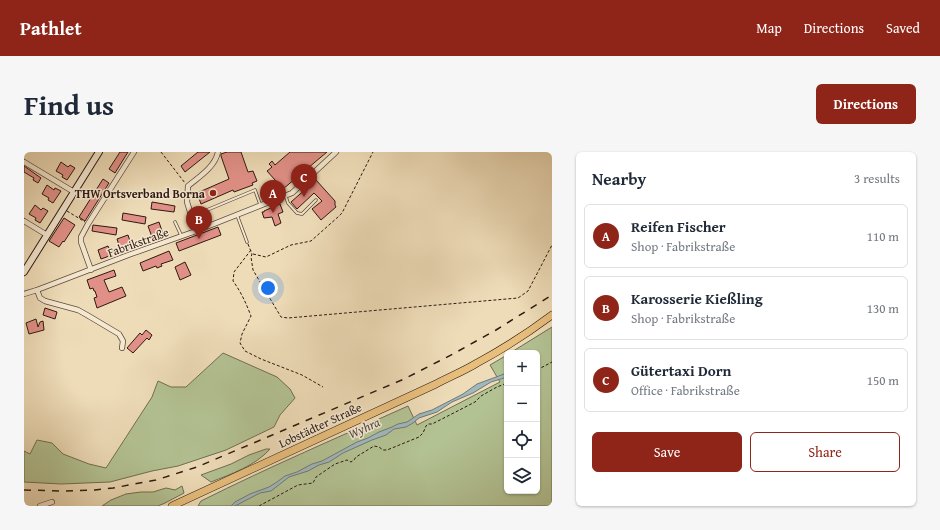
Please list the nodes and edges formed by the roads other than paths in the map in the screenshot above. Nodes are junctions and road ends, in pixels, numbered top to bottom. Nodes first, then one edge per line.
1 (99, 152) edge
2 (134, 152) edge
3 (218, 152) edge
4 (336, 152) edge
5 (24, 162) edge
6 (74, 192) junction
7 (285, 196) junction
8 (316, 200) dead end
9 (261, 206) junction
10 (237, 215) junction
11 (24, 221) edge
12 (175, 222) dead end
13 (194, 224) junction
14 (196, 231) junction
15 (47, 235) junction
16 (182, 236) junction
17 (248, 242) road end
18 (91, 270) junction
19 (24, 272) edge
20 (37, 290) junction
21 (24, 294) edge
22 (552, 315) edge
23 (122, 348) dead end
24 (52, 502) dead end
25 (40, 506) edge
26 (172, 506) edge

1 - 6 main road
2 - 18 street
3 - 13 street
4 - 7 street, Fabrikstraße
5 - 6 street
6 - 15 main road
7 - 8 lane
7 - 9 street, Fabrikstraße
9 - 10 street, Fabrikstraße
9 - 13 lane
10 - 14 street, Fabrikstraße
10 - 17 lane
11 - 15 street
12 - 16 lane
13 - 14 street
14 - 16 street, Fabrikstraße
15 - 19 main road
16 - 18 street, Fabrikstraße
18 - 20 street, Fabrikstraße
20 - 21 street, Fabrikstraße
20 - 23 street
22 - 26 main road, Lobstädter Straße
24 - 25 street

